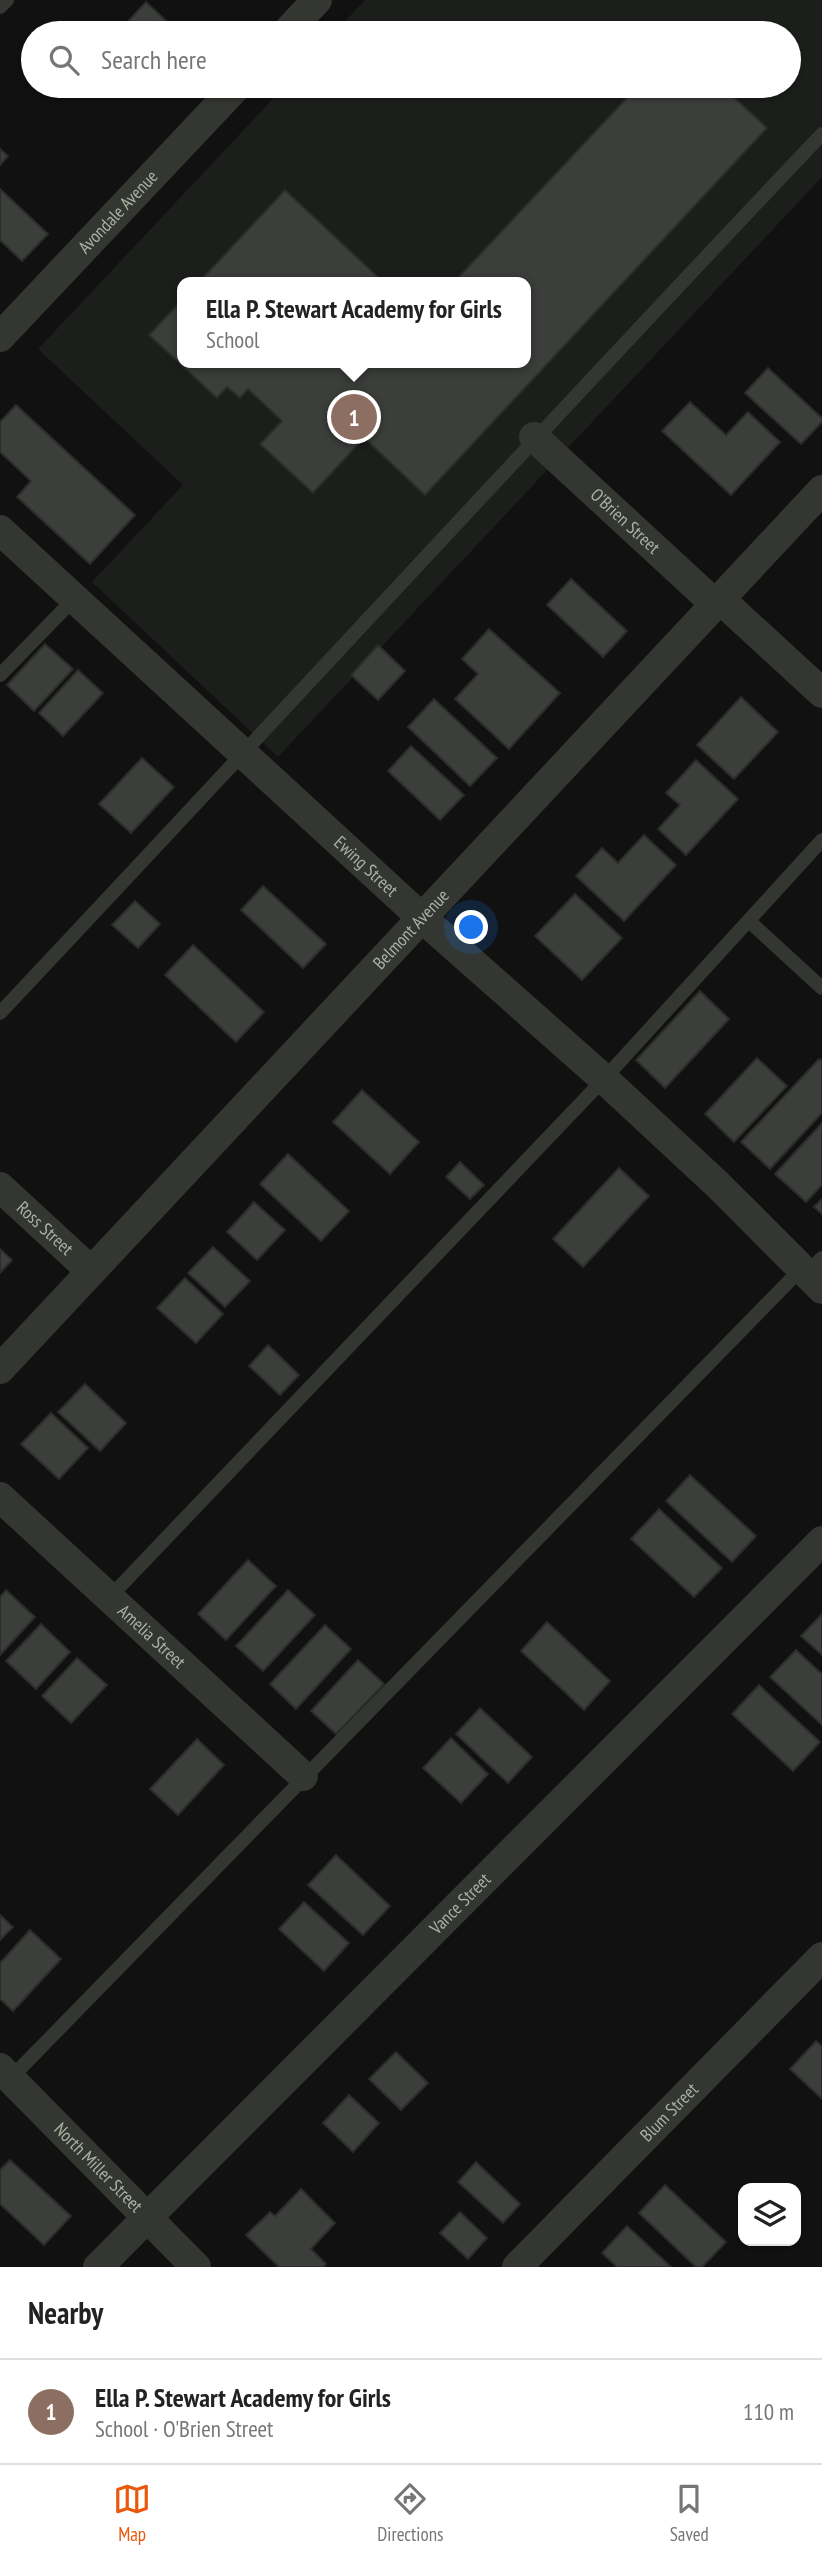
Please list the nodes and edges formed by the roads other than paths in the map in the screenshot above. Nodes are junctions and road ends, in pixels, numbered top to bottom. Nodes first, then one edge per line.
1 (7, 0) edge
2 (317, 0) edge
3 (0, 7) edge
4 (297, 21) edge
5 (226, 98) edge
6 (822, 134) edge
7 (0, 337) edge
8 (534, 437) junction
9 (822, 490) edge
10 (0, 530) edge
11 (74, 599) junction
12 (718, 602) junction
13 (0, 675) edge
14 (822, 693) edge
15 (245, 753) junction
16 (822, 840) edge
17 (422, 918) junction
18 (749, 922) junction
19 (822, 988) edge
20 (0, 1013) edge
21 (604, 1079) junction
22 (0, 1186) edge
23 (91, 1271) junction
24 (813, 1272) edge
25 (0, 1369) edge
26 (0, 1497) edge
27 (822, 1541) edge
28 (109, 1598) junction
29 (303, 1776) junction
30 (822, 1957) edge
31 (4, 2078) edge
32 (149, 2216) junction
33 (98, 2267) edge
34 (196, 2267) edge
35 (517, 2267) edge

1 - 3 lane
2 - 4 street
5 - 7 street, Avondale Avenue
6 - 8 lane
8 - 12 street, O'Brien Street
8 - 15 lane
9 - 12 street, Belmont Avenue
10 - 11 street, Ewing Street
11 - 13 lane
11 - 15 street, Ewing Street
12 - 14 street, O'Brien Street
12 - 17 street, Belmont Avenue
15 - 17 street, Ewing Street
15 - 20 lane
16 - 18 lane
17 - 21 street, Ewing Street
17 - 23 street, Belmont Avenue
18 - 19 lane
18 - 21 lane
21 - 24 street, Ewing Street
21 - 28 lane
22 - 23 street, Ross Street
23 - 25 street, Belmont Avenue
24 - 29 lane
26 - 28 street, Amelia Street
27 - 32 street, Vance Street
28 - 29 street, Amelia Street
29 - 31 lane
30 - 35 street, Blum Street
31 - 32 street, North Miller Street
32 - 33 street, Vance Street
32 - 34 street, North Miller Street

